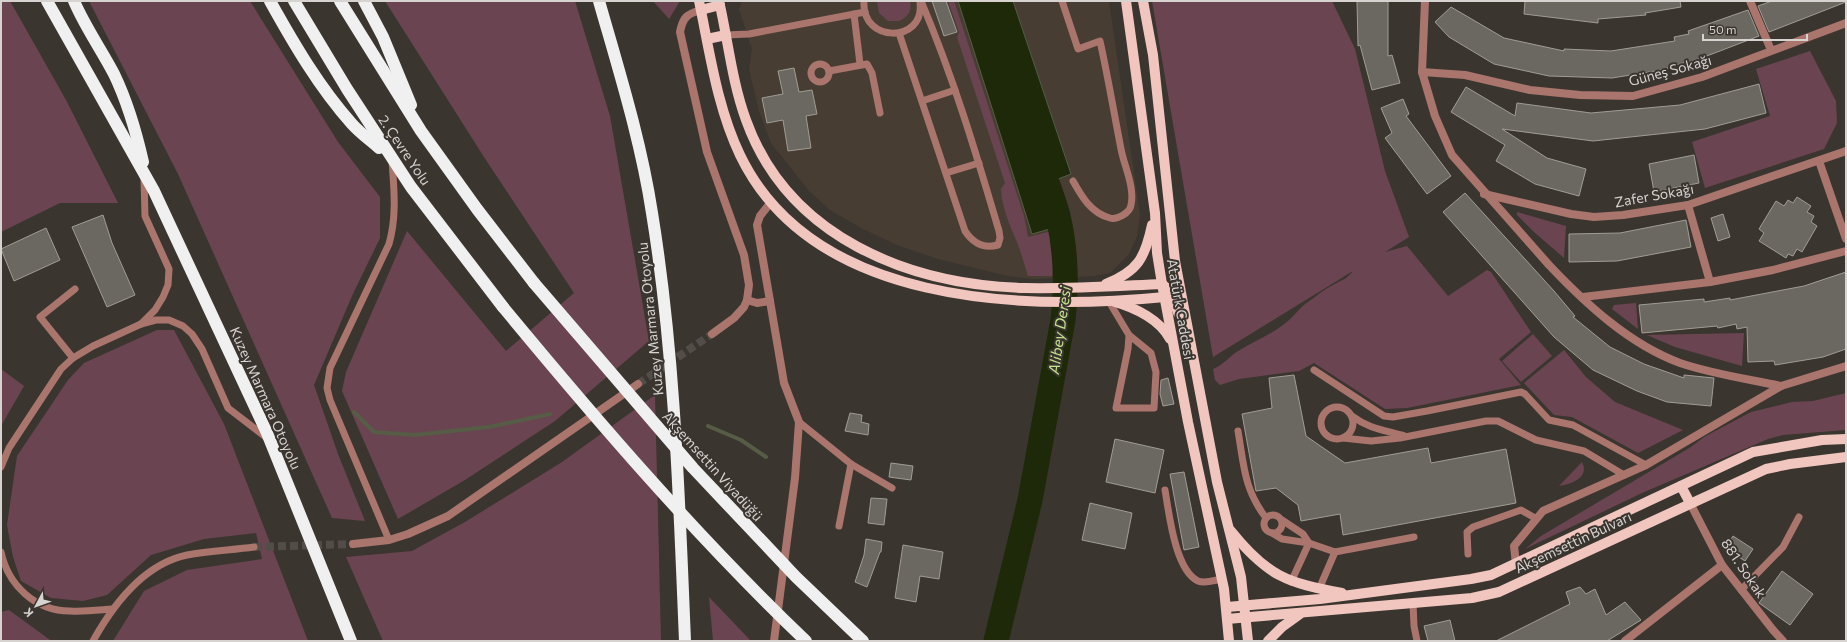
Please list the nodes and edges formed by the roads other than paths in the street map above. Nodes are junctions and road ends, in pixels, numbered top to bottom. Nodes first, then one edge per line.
1 (48, 1) edge
2 (74, 1) edge
3 (270, 1) edge
4 (294, 1) edge
5 (340, 1) edge
6 (364, 1) edge
7 (599, 1) edge
8 (864, 1) edge
9 (920, 1) edge
10 (1062, 1) edge
11 (1126, 1) edge
12 (1143, 1) edge
13 (1425, 1) edge
14 (1750, 1) edge
15 (720, 3) edge
16 (700, 5) edge
17 (865, 12) junction
18 (854, 14) junction
19 (1846, 23) edge
20 (899, 33) junction
21 (726, 35) junction
22 (707, 39) junction
23 (1771, 50) junction
24 (860, 64) junction
25 (829, 71) dead end
26 (1422, 72) junction
27 (956, 90) junction
28 (922, 101) junction
29 (880, 113) dead end
30 (421, 130) junction
31 (1846, 151) edge
32 (392, 159) junction
33 (1820, 161) junction
34 (979, 163) junction
35 (144, 170) junction
36 (946, 173) junction
37 (1073, 181) dead end
38 (1484, 194) junction
39 (771, 202) junction
40 (1688, 205) junction
41 (1155, 213) junction
42 (1846, 239) edge
43 (1846, 251) edge
44 (1178, 280) junction
45 (1710, 282) junction
46 (534, 283) joint
47 (1162, 284) junction
48 (1100, 286) junction
49 (75, 289) dead end
50 (1168, 294) junction
51 (1583, 297) junction
52 (747, 300) junction
53 (1108, 300) junction
54 (770, 301) junction
55 (141, 324) junction
56 (712, 334) tunnel mouth
57 (1129, 335) junction
58 (1190, 340) junction
59 (1173, 344) junction
60 (73, 358) junction
61 (1846, 366) edge
62 (1314, 370) dead end
63 (638, 384) tunnel mouth
64 (1781, 386) junction
65 (1352, 416) junction
66 (799, 422) junction
67 (1238, 431) dead end
68 (1406, 437) junction
69 (1343, 438) junction
70 (1846, 438) edge
71 (269, 439) junction
72 (1846, 457) edge
73 (850, 464) junction
74 (1646, 465) junction
75 (1, 467) edge
76 (1624, 474) junction
77 (1681, 486) junction
78 (892, 488) dead end
79 (1165, 490) dead end
80 (1690, 503) junction
81 (1800, 517) dead end
82 (1266, 518) junction
83 (1535, 518) junction
84 (1282, 520) junction
85 (839, 526) dead end
86 (1228, 528) junction
87 (1272, 534) junction
88 (1414, 538) dead end
89 (389, 540) junction
90 (1308, 543) junction
91 (353, 544) tunnel mouth
92 (254, 547) tunnel mouth
93 (1, 552) edge
94 (1335, 552) junction
95 (1468, 554) dead end
96 (1516, 564) junction
97 (1722, 565) junction
98 (1222, 579) junction
99 (1523, 581) junction
100 (1291, 582) junction
101 (1319, 589) junction
102 (1741, 590) junction
103 (1348, 594) junction
104 (1412, 603) junction
105 (1246, 606) junction
106 (1227, 607) junction
107 (113, 609) junction
108 (1302, 612) junction
109 (1246, 617) junction
110 (1227, 619) junction
111 (92, 641) edge
112 (351, 641) edge
113 (685, 641) edge
114 (774, 641) edge
115 (806, 641) edge
116 (863, 641) edge
117 (1229, 641) edge
118 (1248, 641) edge
119 (1268, 641) edge
120 (1417, 641) edge
121 (1625, 641) edge
122 (1783, 641) edge

1 - 35 highway
2 - 35 highway
3 - 32 highway
4 - 32 highway, 2. Çevre Yolu
5 - 30 highway, 2. Çevre Yolu
6 - 30 highway
7 - 113 highway, Kuzey Marmara Otoyolu
8 - 17 lane
9 - 20 lane
9 - 27 lane
10 - 37 lane
11 - 41 main road, Atatürk Caddesi
12 - 44 main road, Atatürk Caddesi
13 - 26 street
14 - 23 street
15 - 16 main road
15 - 21 main road
16 - 22 main road
16 - 52 street
17 - 18 lane
17 - 20 lane
18 - 21 lane
18 - 24 lane
19 - 23 street, Güneş Sokağı
20 - 28 lane
21 - 22 main road
21 - 48 main road
22 - 39 main road
23 - 26 street, Güneş Sokağı
24 - 25 lane
24 - 29 lane
26 - 38 street
27 - 28 lane
27 - 34 lane
28 - 36 lane
30 - 46 highway, 2. Çevre Yolu
31 - 33 street, Zafer Sokağı
32 - 89 lane
32 - 115 highway, 2. Çevre Yolu, bridge
33 - 40 street, Zafer Sokağı
33 - 42 street
34 - 36 lane
34 - 36 lane
35 - 55 lane
35 - 71 highway, Kuzey Marmara Otoyolu
38 - 40 street, Zafer Sokağı
38 - 51 street
39 - 53 main road
39 - 54 street
40 - 45 street
41 - 47 main road, Atatürk Caddesi
41 - 48 main road
43 - 45 street
44 - 50 main road
44 - 58 main road, Atatürk Caddesi
45 - 51 street
46 - 116 highway, Akşemsettin Viyadüğü, bridge
47 - 48 main road
47 - 50 main road, Atatürk Caddesi
49 - 60 lane
50 - 53 main road
50 - 58 main road
50 - 59 main road, Atatürk Caddesi
51 - 64 street
52 - 54 street
52 - 56 street
53 - 57 lane
53 - 59 main road
54 - 66 street
55 - 60 lane
55 - 71 lane
57 - 57 lane
58 - 86 main road, Atatürk Caddesi
59 - 98 main road, Atatürk Caddesi
60 - 75 lane
61 - 64 street
62 - 74 lane
63 - 89 street
64 - 74 street
65 - 68 lane
65 - 69 lane
65 - 69 lane
66 - 73 lane
66 - 114 street
67 - 82 lane
68 - 69 lane
68 - 76 lane
70 - 77 main road, Akşemsettin Bulvarı
71 - 112 highway, Kuzey Marmara Otoyolu
72 - 80 main road, Akşemsettin Bulvarı
73 - 78 lane
73 - 85 lane
74 - 76 street
76 - 83 street
77 - 80 main road
77 - 96 main road, Akşemsettin Bulvarı
79 - 98 lane
80 - 97 street, 881. Sokak
80 - 99 main road, Akşemsettin Bulvarı
81 - 102 lane
82 - 84 lane
82 - 87 lane
83 - 95 lane
83 - 96 street
84 - 87 lane
84 - 90 lane
86 - 100 main road
86 - 105 main road, Atatürk Caddesi
87 - 90 lane
88 - 94 lane
89 - 91 street
90 - 94 lane
90 - 100 lane
92 - 107 lane
93 - 107 lane
94 - 101 lane
96 - 99 main road
96 - 103 main road, Akşemsettin Bulvarı
97 - 102 street, 881. Sokak
97 - 121 street
98 - 106 main road, Atatürk Caddesi
99 - 104 main road, Akşemsettin Bulvarı
100 - 101 main road
101 - 103 main road
102 - 122 street, 881. Sokak
103 - 105 main road
104 - 108 main road, Akşemsettin Bulvarı
104 - 120 lane
105 - 106 main road
105 - 109 main road, Atatürk Caddesi
106 - 110 main road, Atatürk Caddesi
107 - 111 lane
108 - 109 main road, Akşemsettin Bulvarı
108 - 119 main road
109 - 110 main road, Akşemsettin Bulvarı
109 - 118 main road, Atatürk Caddesi
110 - 117 main road, Atatürk Caddesi

